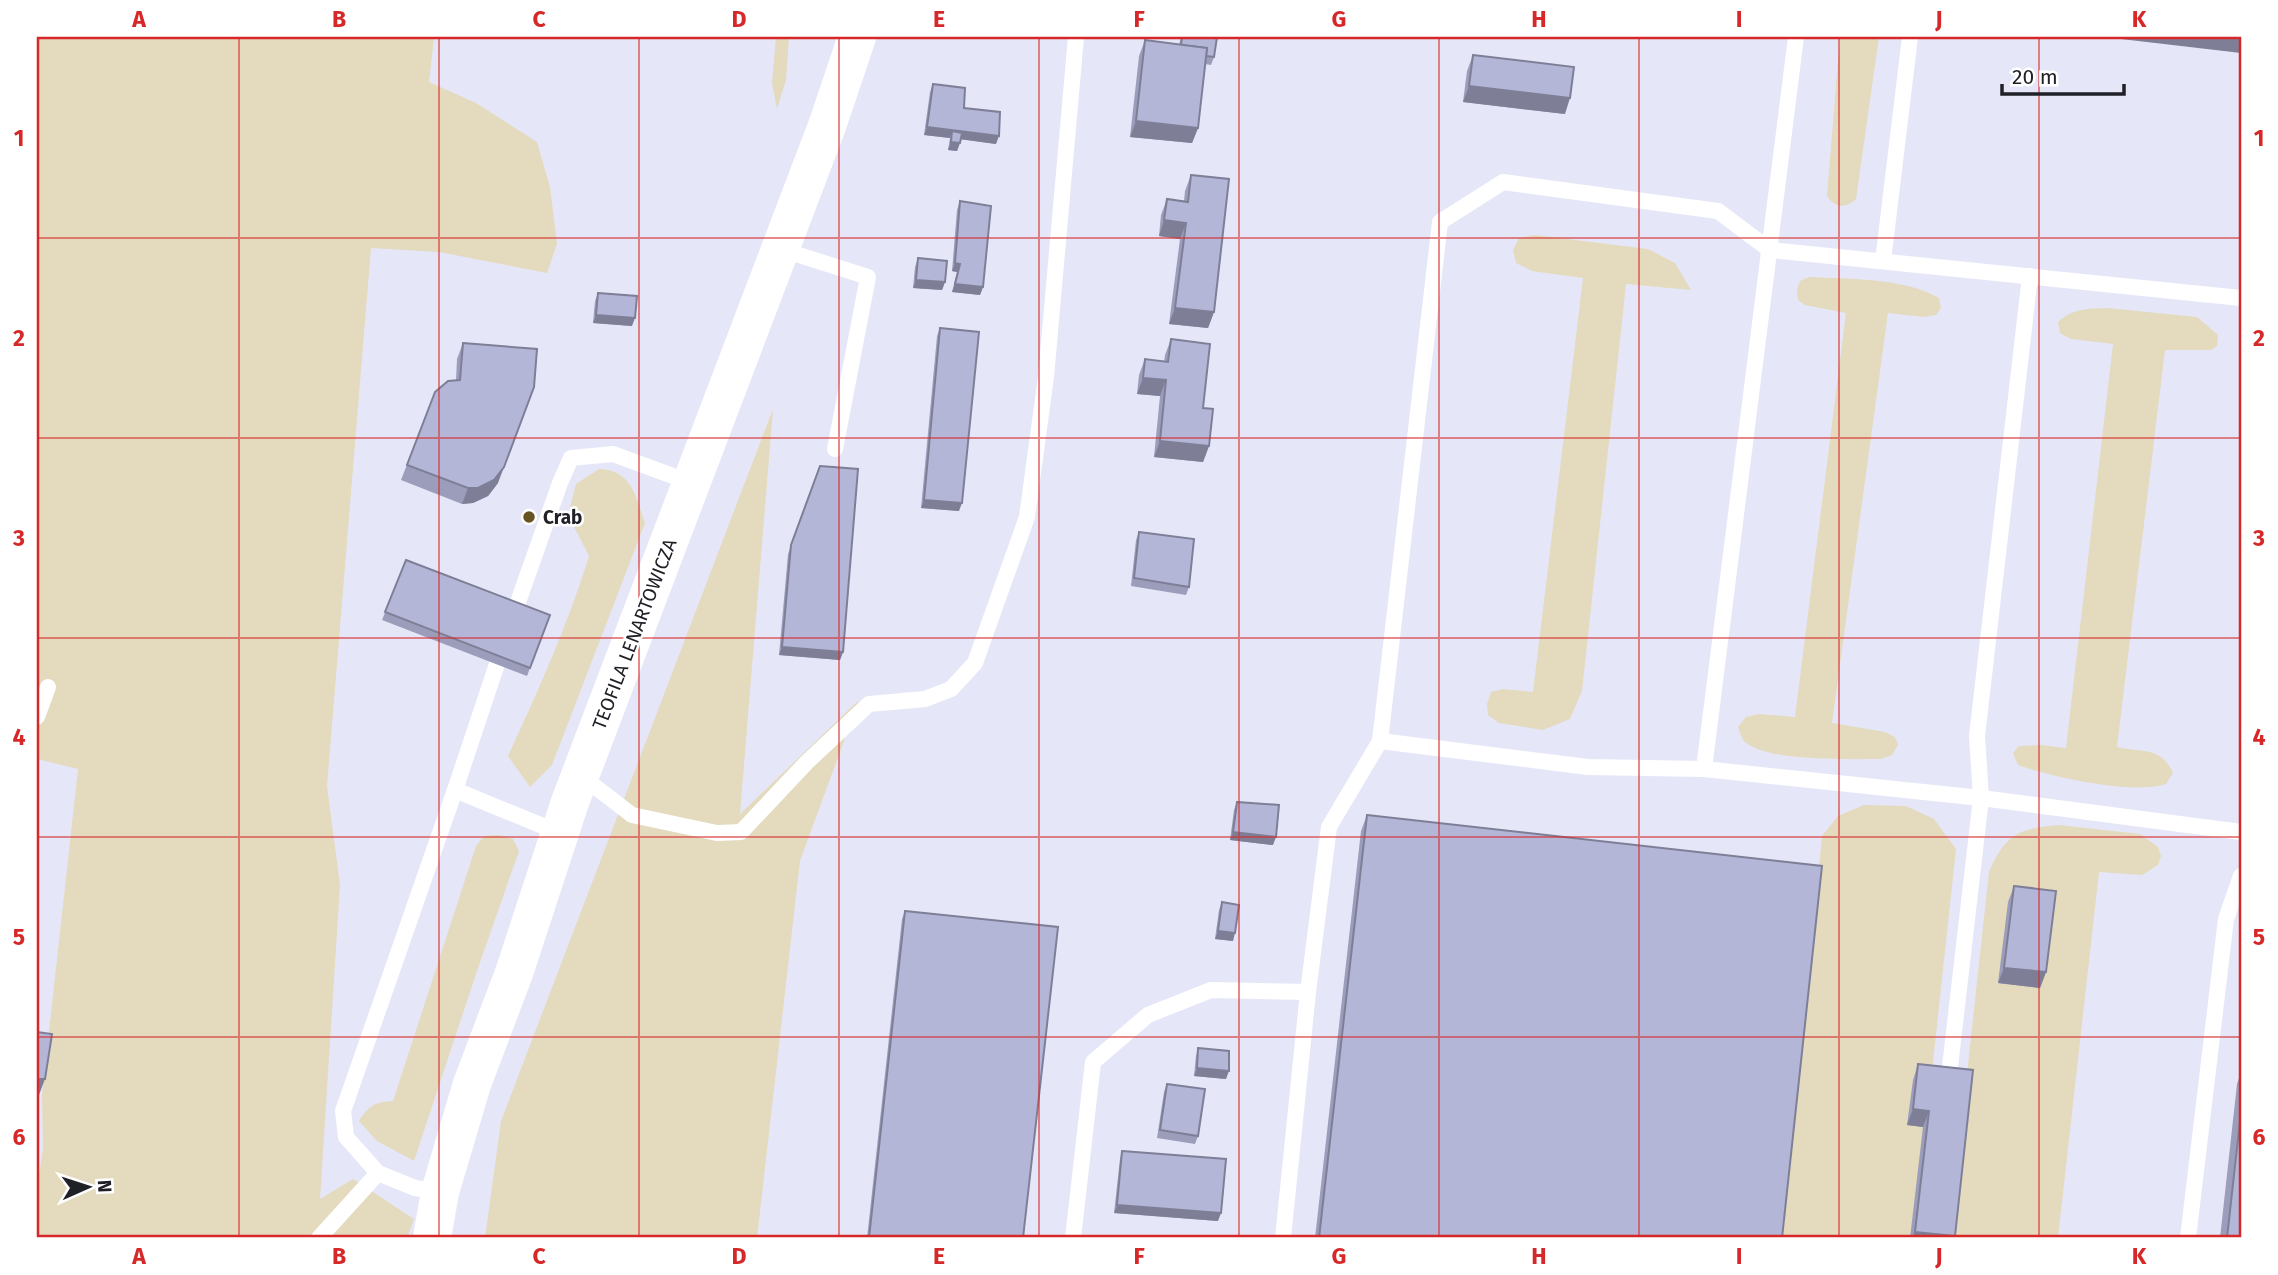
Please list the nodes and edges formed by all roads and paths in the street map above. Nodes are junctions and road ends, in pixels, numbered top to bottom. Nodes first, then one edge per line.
1 (857, 37) edge
2 (1076, 37) edge
3 (1796, 37) edge
4 (1910, 37) edge
5 (780, 249) junction
6 (1770, 250) junction
7 (1883, 261) junction
8 (2030, 275) junction
9 (2241, 298) edge
10 (835, 449) dead end
11 (692, 483) junction
12 (48, 687) dead end
13 (37, 717) edge
14 (1380, 741) junction
15 (1703, 769) junction
16 (580, 775) junction
17 (455, 790) junction
18 (1981, 798) junction
19 (2241, 832) edge
20 (560, 833) junction
21 (2241, 876) edge
22 (1308, 992) junction
23 (1948, 1084) edge
24 (378, 1173) junction
25 (440, 1192) junction
26 (318, 1238) edge
27 (432, 1238) edge
28 (1073, 1238) edge
29 (1283, 1238) edge
30 (2188, 1238) edge

1 - 5 street, TEOFILA LENARTOWICZA
2 - 16 lane
3 - 6 lane
4 - 7 lane
5 - 10 lane
5 - 11 street, TEOFILA LENARTOWICZA
6 - 7 lane
6 - 14 lane
6 - 15 lane
7 - 8 lane
8 - 9 lane
8 - 18 lane
11 - 16 street, TEOFILA LENARTOWICZA
11 - 17 lane
12 - 13 lane
14 - 15 lane
14 - 22 lane
15 - 18 lane
16 - 20 street, TEOFILA LENARTOWICZA
17 - 20 lane
17 - 24 lane
18 - 19 lane
18 - 23 lane
20 - 25 street, TEOFILA LENARTOWICZA
21 - 30 lane
22 - 28 lane
22 - 29 lane
24 - 25 lane
24 - 26 lane
25 - 27 street, TEOFILA LENARTOWICZA

